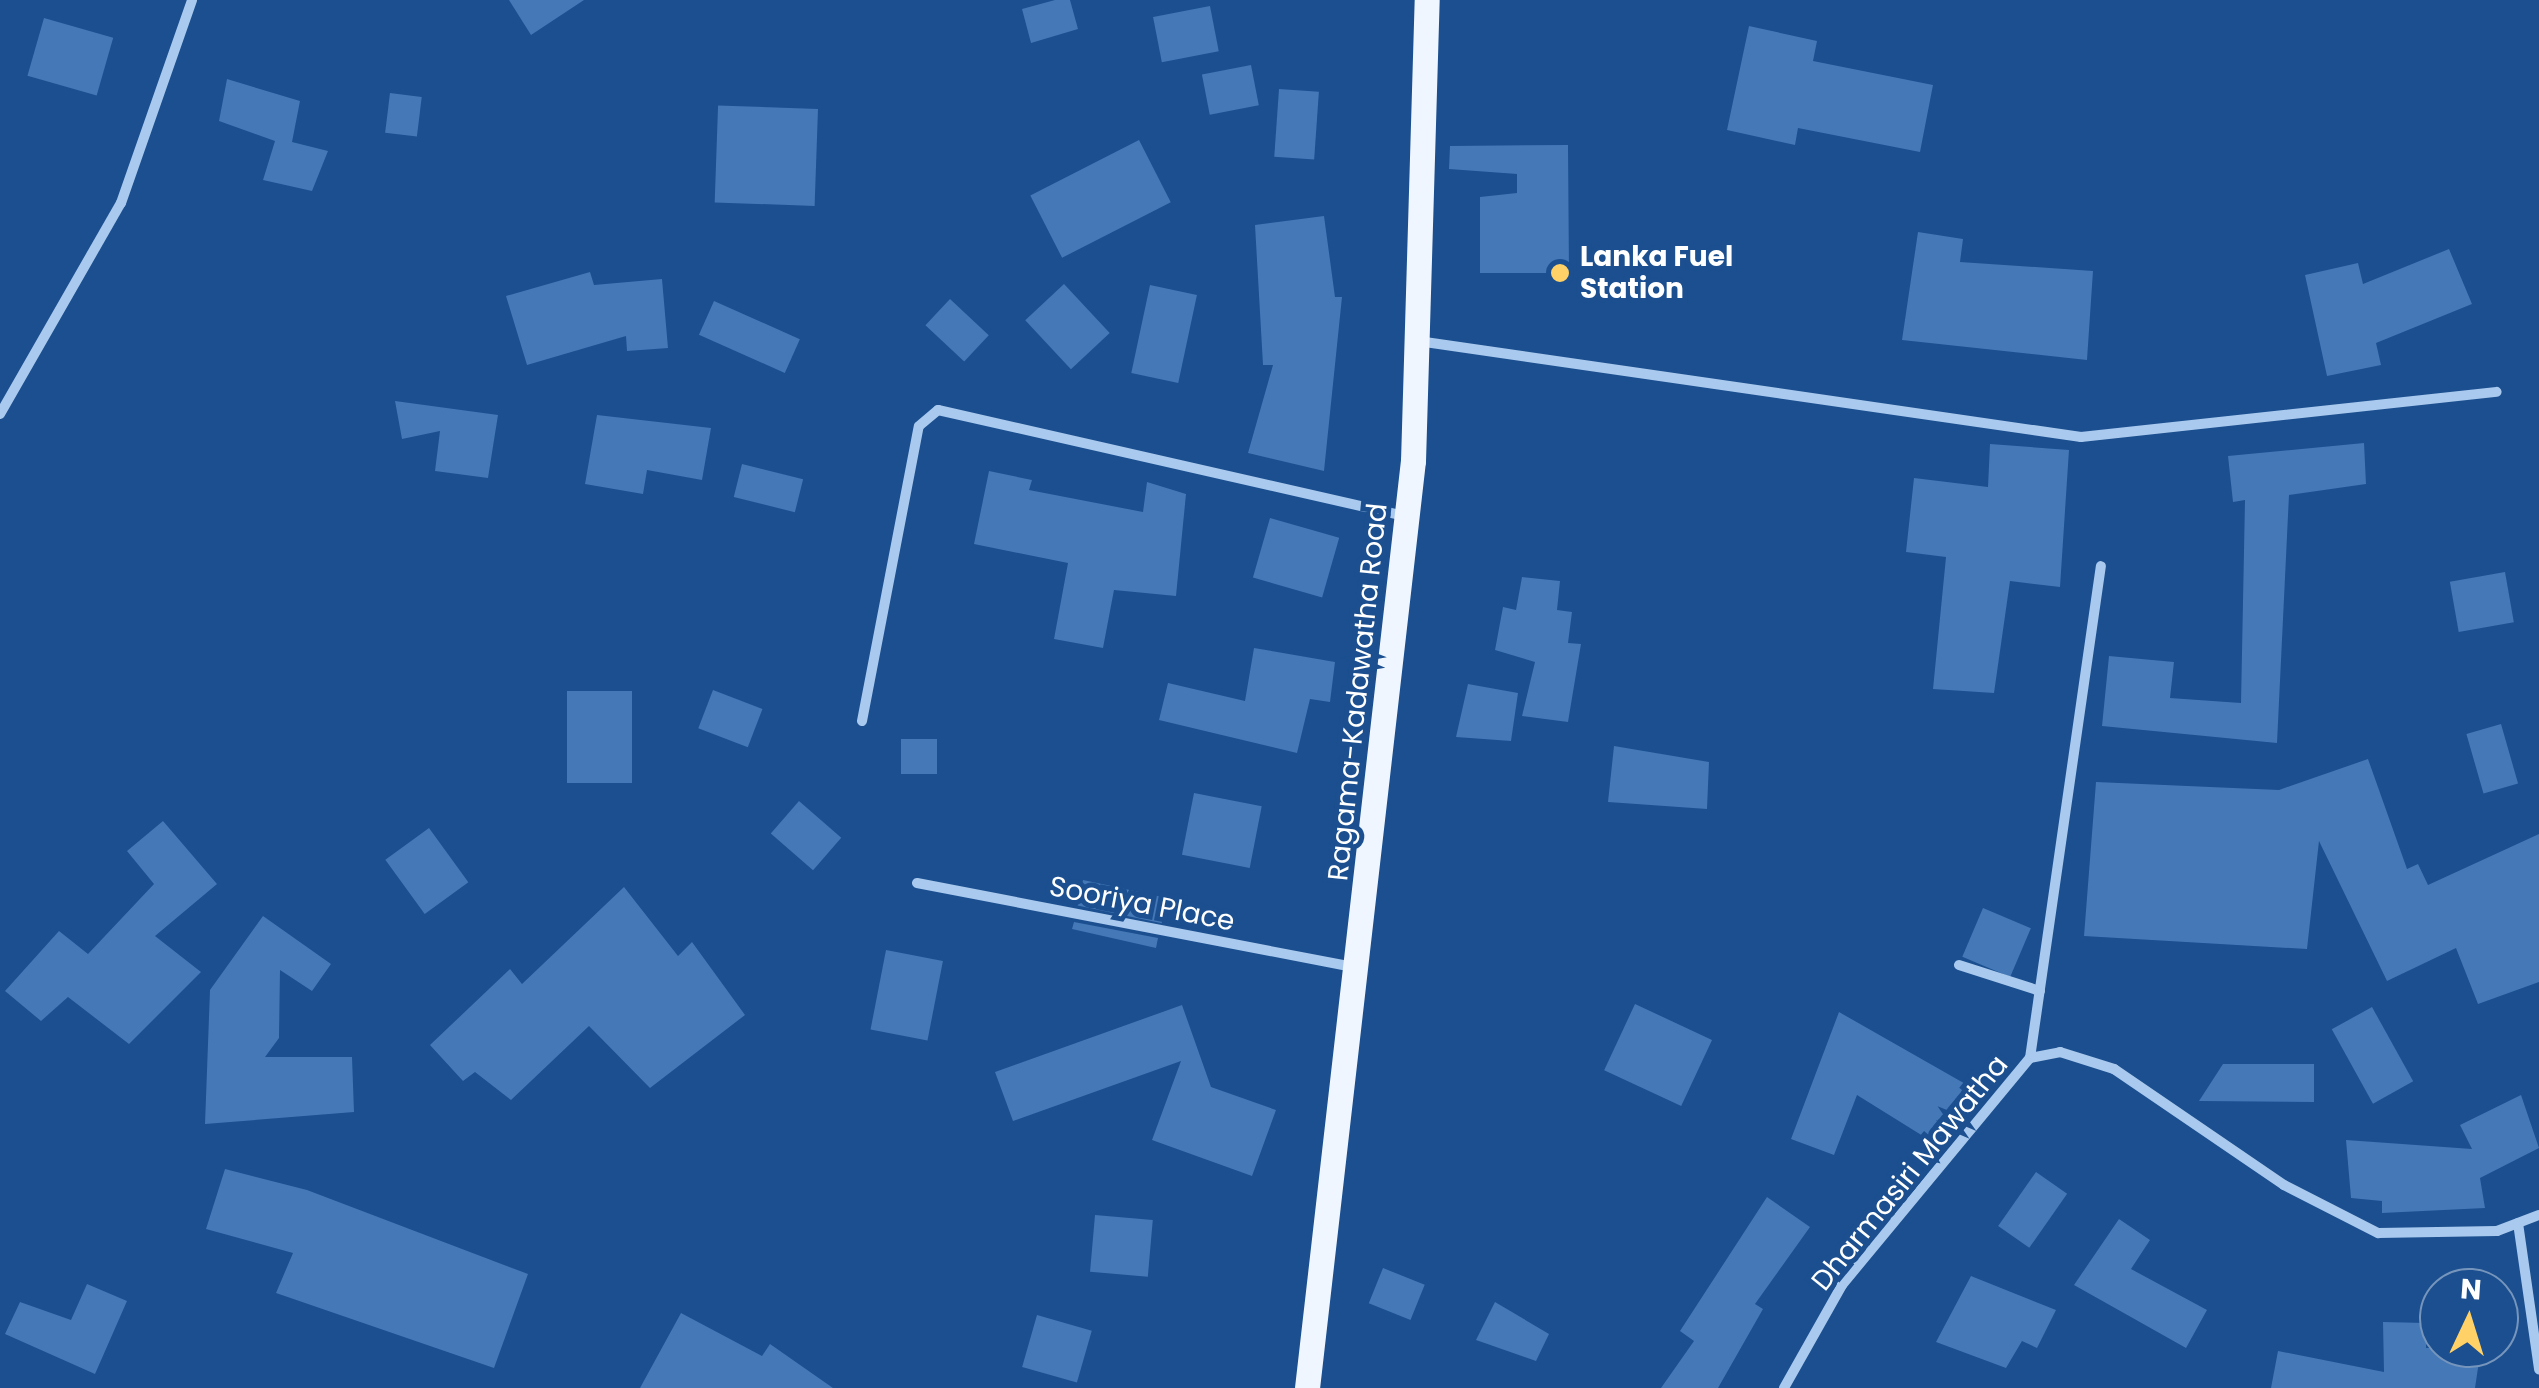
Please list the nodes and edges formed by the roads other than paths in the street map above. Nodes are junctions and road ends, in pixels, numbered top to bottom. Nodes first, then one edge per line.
1 (192, 0) edge
2 (1428, 0) edge
3 (1417, 341) junction
4 (2496, 392) dead end
5 (0, 414) edge
6 (1407, 517) junction
7 (2100, 566) dead end
8 (862, 721) dead end
9 (916, 883) dead end
10 (1958, 965) dead end
11 (1359, 969) junction
12 (2040, 992) junction
13 (2030, 1058) junction
14 (2539, 1215) edge
15 (2518, 1223) junction
16 (2539, 1368) edge
17 (1307, 1388) edge
18 (1784, 1388) edge

1 - 5 street
2 - 3 main road, Ragama-Kadawatha Road
3 - 4 street
3 - 6 main road, Ragama-Kadawatha Road
6 - 8 street
6 - 11 main road, Ragama-Kadawatha Road
7 - 12 street
9 - 11 street, Sooriya Place
10 - 12 street
11 - 17 main road, Ragama-Kadawatha Road
12 - 13 street
13 - 15 street, Dharmasiri Mawatha
13 - 18 street, Dharmasiri Mawatha
14 - 15 street, Dharmasiri Mawatha
15 - 16 street

